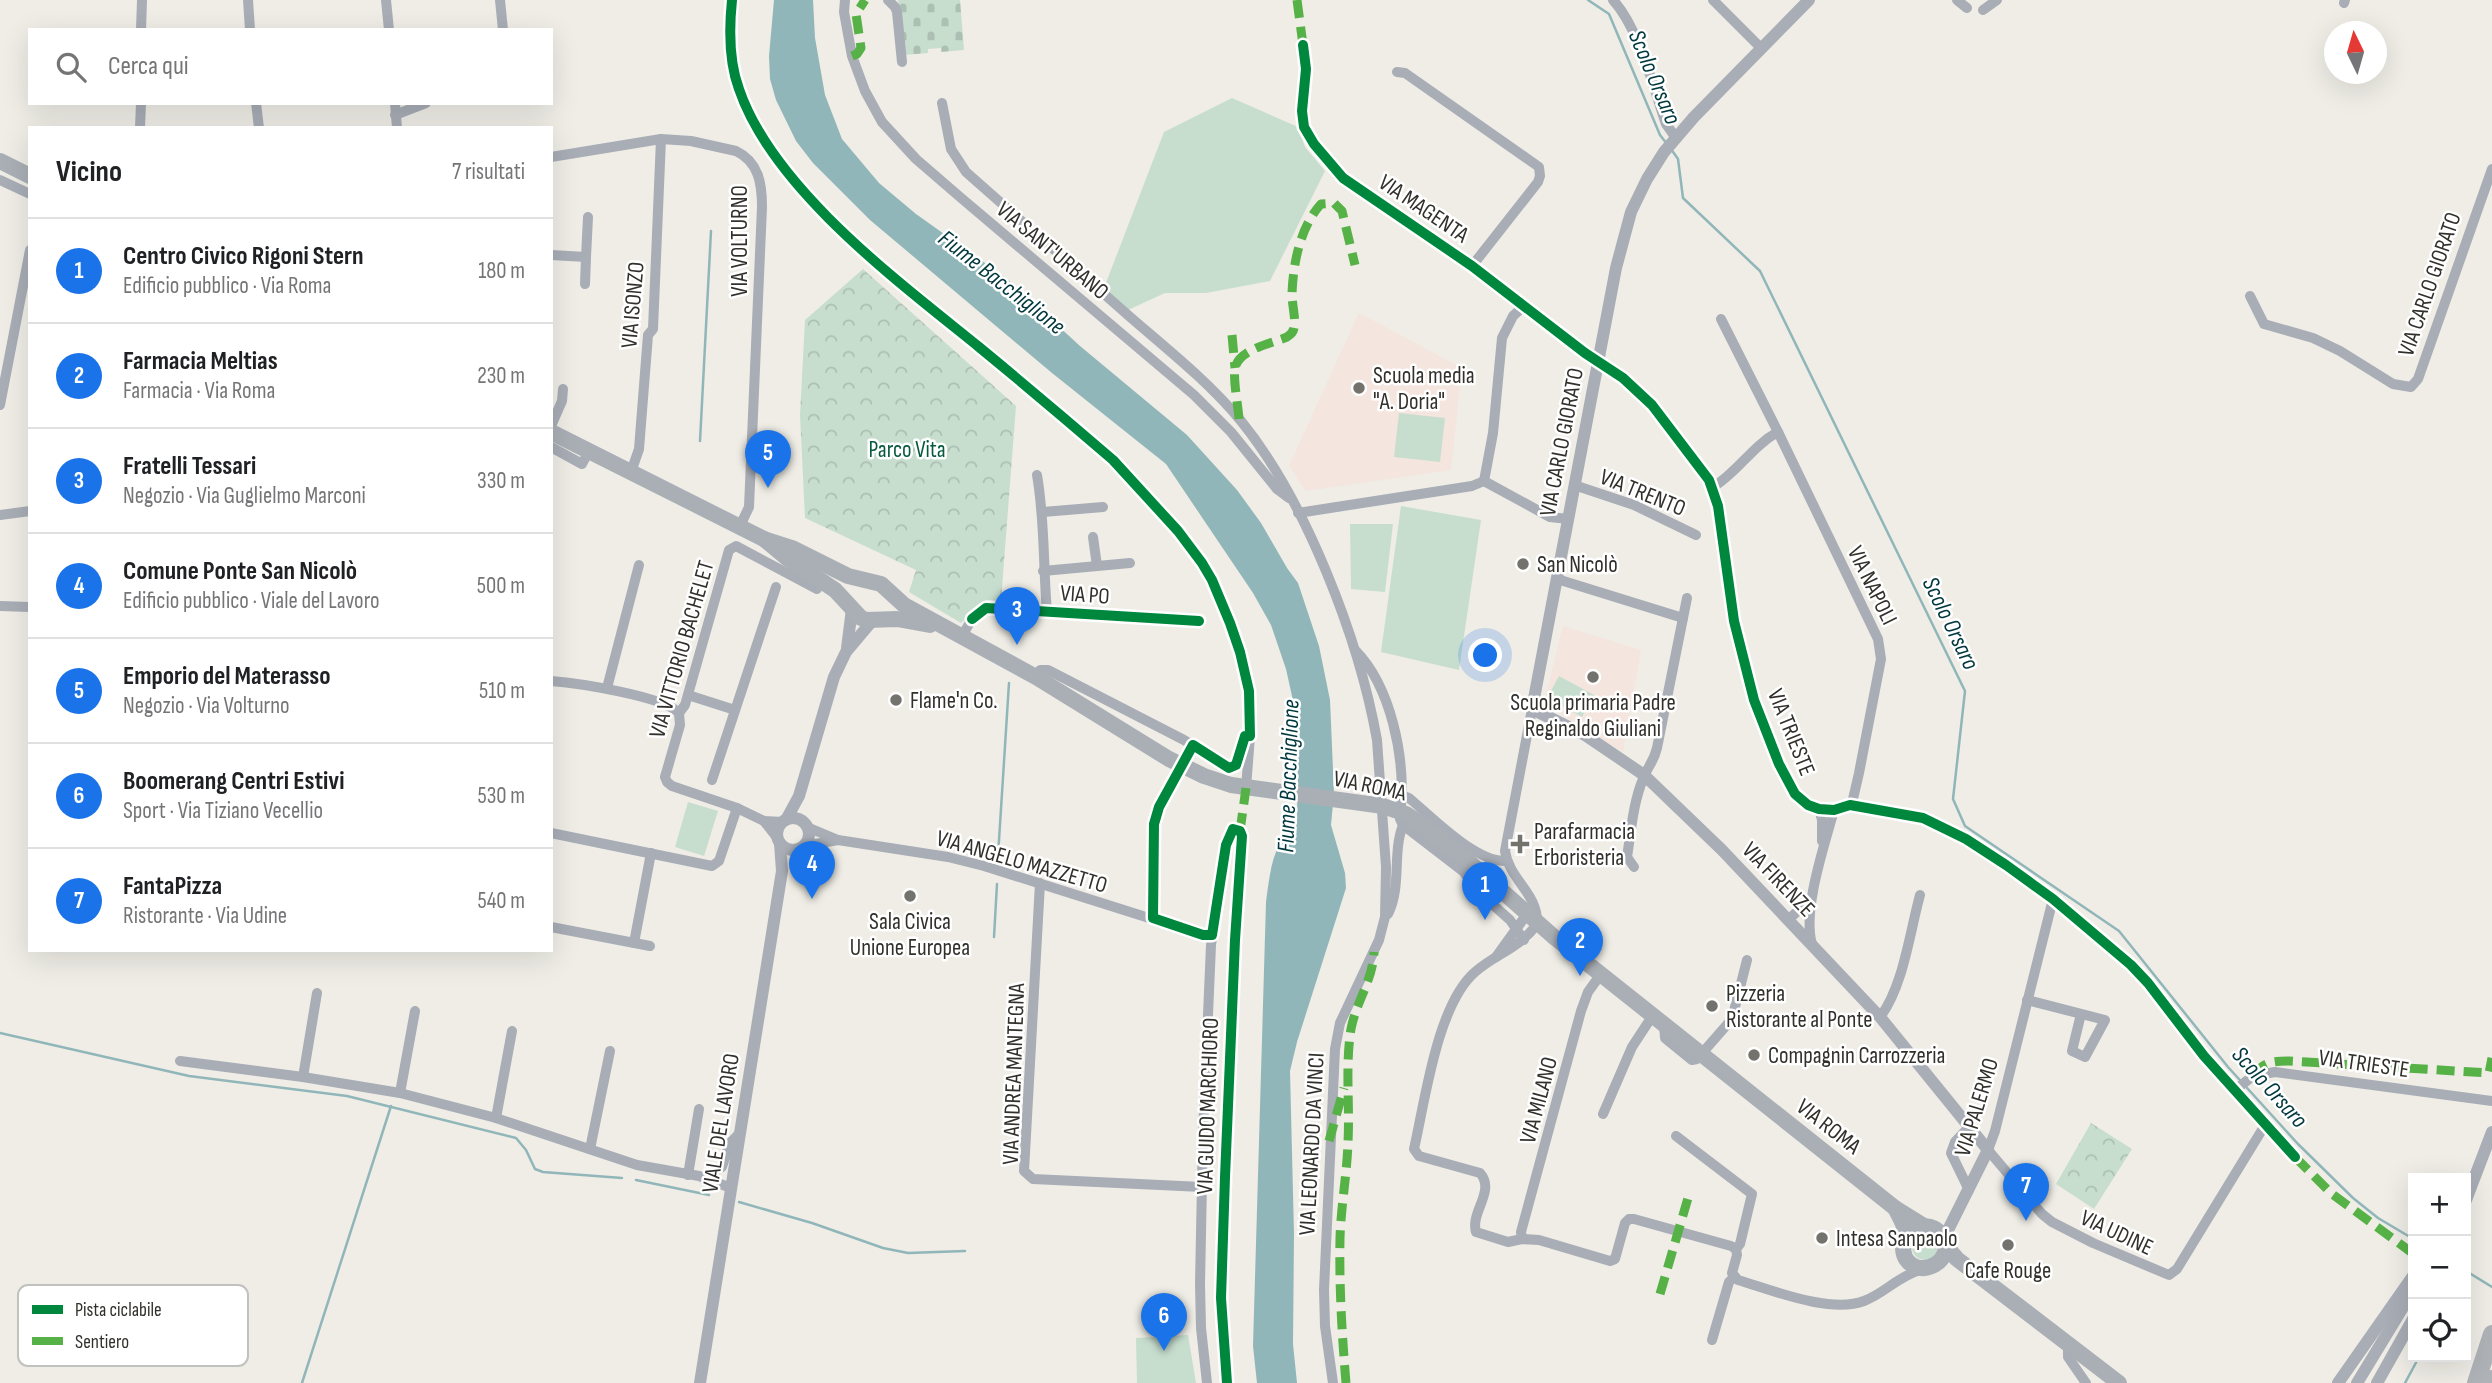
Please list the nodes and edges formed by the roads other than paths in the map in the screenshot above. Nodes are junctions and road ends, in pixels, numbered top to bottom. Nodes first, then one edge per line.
1 (142, 0) edge
2 (248, 0) edge
3 (386, 0) edge
4 (500, 0) edge
5 (845, 0) edge
6 (888, 0) edge
7 (1613, 0) edge
8 (1713, 0) edge
9 (1957, 0) edge
10 (1997, 0) edge
11 (1807, 1) edge
12 (1967, 8) dead end
13 (1983, 10) dead end
14 (141, 28) edge
15 (250, 28) edge
16 (389, 28) edge
17 (503, 28) edge
18 (1303, 45) dead end
19 (1761, 48) junction
20 (902, 62) dead end
21 (1398, 72) dead end
22 (942, 103) dead end
23 (141, 105) edge
24 (256, 105) edge
25 (395, 105) edge
26 (421, 105) edge
27 (396, 115) junction
28 (140, 126) edge
29 (259, 126) edge
30 (397, 126) edge
31 (661, 139) junction
32 (1674, 139) junction
33 (553, 157) edge
34 (0, 161) edge
35 (2492, 169) edge
36 (28, 175) edge
37 (0, 180) edge
38 (28, 193) edge
39 (588, 217) dead end
40 (553, 255) edge
41 (586, 257) junction
42 (28, 260) edge
43 (1472, 267) junction
44 (585, 284) dead end
45 (2250, 296) dead end
46 (1525, 305) junction
47 (1721, 320) dead end
48 (1597, 366) junction
49 (563, 389) dead end
50 (0, 405) edge
51 (553, 421) edge
52 (1777, 432) junction
53 (553, 433) edge
54 (553, 450) edge
55 (589, 451) junction
56 (631, 472) junction
57 (1037, 475) dead end
58 (1484, 481) junction
59 (1574, 485) junction
60 (1713, 487) junction
61 (1291, 499) junction
62 (1103, 507) dead end
63 (1334, 509) junction
64 (28, 511) edge
65 (1043, 512) junction
66 (1298, 513) junction
67 (0, 515) edge
68 (1568, 519) junction
69 (1304, 524) junction
70 (740, 526) junction
71 (1696, 535) dead end
72 (1093, 537) dead end
73 (764, 539) junction
74 (1130, 564) dead end
75 (639, 565) dead end
76 (1097, 566) junction
77 (1044, 572) junction
78 (1557, 579) junction
79 (866, 581) junction
80 (776, 587) dead end
81 (885, 588) junction
82 (817, 589) dead end
83 (1686, 598) dead end
84 (0, 606) edge
85 (28, 607) edge
86 (851, 607) junction
87 (1047, 612) junction
88 (1683, 618) junction
89 (876, 619) junction
90 (1199, 621) dead end
91 (959, 634) junction
92 (1353, 648) junction
93 (846, 652) junction
94 (1036, 677) junction
95 (553, 681) edge
96 (607, 688) junction
97 (688, 695) junction
98 (1532, 709) junction
99 (735, 710) junction
100 (679, 713) junction
101 (1644, 775) junction
102 (712, 780) dead end
103 (1246, 788) junction
104 (1167, 793) dead end
105 (799, 796) junction
106 (1401, 801) joint
107 (1850, 805) junction
108 (1378, 806) junction
109 (737, 808) junction
110 (1819, 809) junction
111 (1834, 810) junction
112 (764, 821) junction
113 (785, 821) junction
114 (1402, 822) joint
115 (806, 825) junction
116 (553, 833) edge
117 (838, 840) junction
118 (779, 841) junction
119 (801, 848) junction
120 (651, 853) junction
121 (1822, 855) junction
122 (1506, 861) junction
123 (1634, 867) dead end
124 (782, 869) junction
125 (1040, 883) junction
126 (1815, 892) junction
127 (1920, 895) dead end
128 (2053, 899) junction
129 (1810, 912) junction
130 (1385, 917) junction
131 (1153, 918) junction
132 (1534, 920) junction
133 (1792, 922) junction
134 (553, 927) edge
135 (1516, 930) junction
136 (1212, 935) junction
137 (1524, 940) junction
138 (634, 943) junction
139 (1812, 944) junction
140 (650, 946) dead end
141 (1496, 957) junction
142 (1747, 960) dead end
143 (1601, 974) junction
144 (317, 993) dead end
145 (2027, 1000) junction
146 (415, 1011) dead end
147 (2081, 1014) junction
148 (1880, 1017) junction
149 (1658, 1019) junction
150 (512, 1031) dead end
151 (610, 1051) dead end
152 (1702, 1055) junction
153 (180, 1061) dead end
154 (303, 1077) junction
155 (2241, 1085) junction
156 (400, 1093) junction
157 (2490, 1101) edge
158 (699, 1109) dead end
159 (1603, 1114) dead end
160 (496, 1118) junction
161 (2265, 1125) junction
162 (1969, 1127) junction
163 (2492, 1132) edge
164 (740, 1133) junction
165 (1676, 1136) dead end
166 (590, 1149) junction
167 (1988, 1150) junction
168 (2294, 1157) dead end
169 (699, 1175) junction
170 (732, 1182) junction
171 (1202, 1187) junction
172 (2471, 1187) edge
173 (1969, 1190) junction
174 (1895, 1208) junction
175 (1952, 1222) junction
176 (1928, 1227) junction
177 (1522, 1239) junction
178 (1945, 1244) junction
179 (1904, 1247) junction
180 (1736, 1250) junction
181 (1929, 1268) junction
182 (1973, 1270) junction
183 (1733, 1278) junction
184 (1895, 1280) junction
185 (2408, 1283) edge
186 (2408, 1299) edge
187 (2408, 1328) edge
188 (2492, 1334) edge
189 (1712, 1340) dead end
190 (2067, 1342) junction
191 (2109, 1377) edge
192 (700, 1383) edge
193 (1207, 1383) edge
194 (1227, 1383) edge
195 (1333, 1383) edge
196 (2087, 1383) edge
197 (2119, 1383) edge
198 (2338, 1383) edge
199 (2357, 1383) edge
200 (2377, 1383) edge
201 (2476, 1383) edge

1 - 14 street
2 - 15 street
3 - 16 street
4 - 17 street
5 - 61 street, VIA SANT'URBANO
6 - 20 street
7 - 32 street
8 - 19 street
9 - 12 street
10 - 13 street
11 - 19 street, VIA CARLO GIORATO
18 - 43 street, VIA MAGENTA
19 - 32 street, VIA CARLO GIORATO
21 - 43 street, VIA MAGENTA
22 - 61 street, VIA SANT'URBANO
23 - 28 street
24 - 29 street
25 - 27 street
26 - 27 street
27 - 30 street
31 - 33 street, VIA VOLTURNO
31 - 56 street, VIA ISONZO
31 - 70 street, VIA VOLTURNO
32 - 48 street, VIA CARLO GIORATO
34 - 36 main road
35 - 45 street, VIA CARLO GIORATO
37 - 38 street
39 - 41 street
40 - 41 street
41 - 44 street
42 - 50 street
43 - 46 street, VIA MAGENTA
46 - 48 street, VIA MAGENTA
46 - 58 street
47 - 52 street, VIA NAPOLI
48 - 59 street, VIA CARLO GIORATO
48 - 60 street, VIA TRIESTE
49 - 51 street
52 - 60 street
52 - 107 street, VIA NAPOLI
53 - 55 main road
54 - 55 street
55 - 56 main road
56 - 70 main road
57 - 65 street
58 - 63 street
58 - 68 street
59 - 68 street, VIA CARLO GIORATO
59 - 71 street, VIA TRENTO
60 - 110 street, VIA TRIESTE
61 - 66 street, VIA SANT'URBANO
62 - 65 street
63 - 66 street
63 - 69 street
64 - 67 street
65 - 77 street
66 - 69 street, VIA SANT'URBANO
68 - 78 street, VIA CARLO GIORATO
69 - 92 street, VIA SANT'URBANO
70 - 73 main road
72 - 76 street
73 - 79 main road
73 - 86 main road
74 - 76 street
75 - 96 street
76 - 77 street
77 - 87 street
78 - 88 street
78 - 98 street, VIA CARLO GIORATO
79 - 81 main road
79 - 86 main road
80 - 99 street
81 - 89 main road
81 - 91 main road
82 - 97 street, VIA VITTORIO BACHELET
83 - 88 street
84 - 85 street
86 - 89 main road
86 - 93 street, VIALE DEL LAVORO
87 - 90 street, VIA PO
87 - 91 street, VIA PO
88 - 101 street
89 - 91 main road
89 - 93 street, VIALE DEL LAVORO
91 - 94 main road, VIA ROMA
92 - 106 street, VIA SANT'URBANO
92 - 108 street, VIA SANT'URBANO
93 - 105 street, VIALE DEL LAVORO
94 - 103 main road, VIA ROMA
94 - 103 street
95 - 96 street
96 - 100 street
97 - 99 street
97 - 100 street, VIA VITTORIO BACHELET
98 - 101 street, VIA FIRENZE
98 - 122 street, VIA CARLO GIORATO
99 - 102 street
100 - 109 street, VIA VITTORIO BACHELET
101 - 123 street
101 - 133 street, VIA FIRENZE
103 - 108 main road, VIA ROMA
104 - 131 street
105 - 113 street, VIALE DEL LAVORO
105 - 115 street, VIALE DEL LAVORO
106 - 122 street, VIA ROMA
107 - 111 street
107 - 128 street
108 - 130 street, VIA LEONARDO DA VINCI
108 - 132 main road, VIA ROMA
109 - 112 street, VIA VITTORIO BACHELET
109 - 120 street
110 - 111 street
110 - 121 street
111 - 121 street
112 - 113 street
112 - 118 street
113 - 115 street
113 - 118 street, VIALE DEL LAVORO
114 - 130 street, VIA LEONARDO DA VINCI
114 - 135 street, VIA ROMA
115 - 117 street, VIA ANGELO MAZZETTO
115 - 119 street, VIALE DEL LAVORO
116 - 120 street
117 - 119 street, VIA ANGELO MAZZETTO
117 - 125 street, VIA ANGELO MAZZETTO
118 - 119 street
118 - 124 street, VIALE DEL LAVORO
119 - 124 street, VIALE DEL LAVORO
120 - 138 street
121 - 126 street
122 - 132 street
124 - 164 street, VIALE DEL LAVORO
125 - 131 street, VIA ANGELO MAZZETTO
125 - 171 street, VIA ANDREA MANTEGNA
126 - 129 street
126 - 133 street
127 - 148 street
128 - 145 street, VIA PALERMO
128 - 155 street
129 - 133 street
129 - 139 street
130 - 195 street, VIA LEONARDO DA VINCI
131 - 136 street, VIA ANGELO MAZZETTO
132 - 135 street
132 - 137 street
132 - 143 main road, VIA ROMA
133 - 139 street, VIA FIRENZE
134 - 138 street
135 - 137 street, VIA ROMA
135 - 141 street
136 - 171 street
136 - 194 street, VIA GUIDO MARCHIORO
137 - 141 street
138 - 140 street
139 - 148 street, VIA FIRENZE
141 - 177 street
142 - 152 street
143 - 149 main road, VIA ROMA
143 - 177 street, VIA MILANO
144 - 154 street
145 - 147 street
145 - 167 street, VIA PALERMO
146 - 156 street
147 - 147 street
148 - 162 street, VIA FIRENZE
149 - 152 main road, VIA ROMA
149 - 159 street
150 - 160 street
151 - 166 street
152 - 174 main road, VIA ROMA
153 - 154 street
154 - 156 street
155 - 157 street, VIA TRIESTE
155 - 161 street
156 - 160 street
158 - 169 street
160 - 166 street
161 - 167 street, VIA UDINE
161 - 168 street
162 - 167 street, VIA FIRENZE
162 - 173 street
163 - 172 street
164 - 169 street
164 - 170 street, VIALE DEL LAVORO
165 - 180 street
166 - 169 street
167 - 173 street, VIA PALERMO
169 - 170 street
170 - 192 street, VIALE DEL LAVORO
171 - 193 street
173 - 175 street, VIA PALERMO
174 - 176 main road, VIA ROMA
174 - 179 main road
175 - 176 street
175 - 178 street, VIA PALERMO
176 - 178 main road
176 - 179 main road
177 - 180 street
178 - 181 main road
178 - 182 main road
179 - 181 main road
179 - 184 street
180 - 183 street
181 - 182 main road
181 - 184 street
182 - 190 main road
183 - 184 street
183 - 189 street
185 - 198 street
186 - 199 street
187 - 200 street
188 - 201 highway
190 - 191 main road
190 - 196 street
191 - 197 main road

